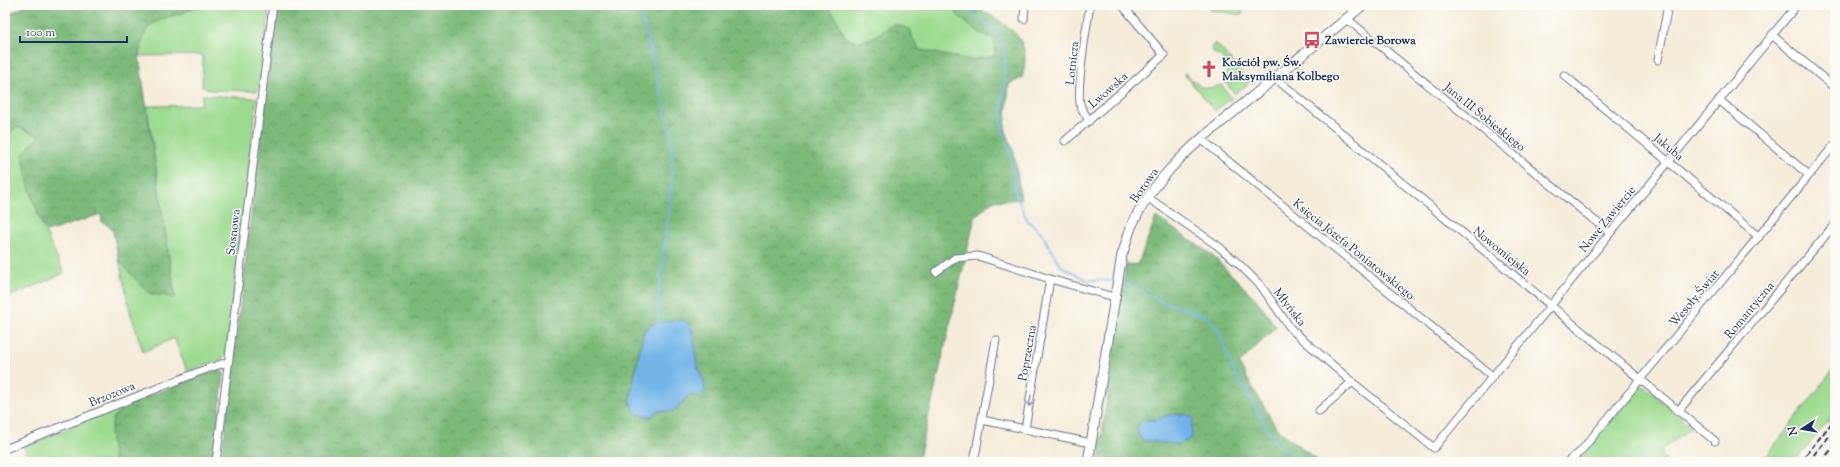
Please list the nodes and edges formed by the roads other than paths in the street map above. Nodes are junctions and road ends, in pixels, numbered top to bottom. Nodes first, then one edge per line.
1 (273, 5) edge
2 (1025, 5) edge
3 (1090, 5) edge
4 (1122, 5) edge
5 (1363, 5) edge
6 (1668, 5) edge
7 (1797, 5) edge
8 (1346, 18) junction
9 (1024, 19) dead end
10 (1772, 35) junction
11 (1658, 60) dead end
12 (1564, 76) dead end
13 (1275, 78) junction
14 (1835, 88) edge
15 (1719, 100) junction
16 (1089, 121) junction
17 (1201, 139) junction
18 (1064, 141) dead end
19 (1835, 144) edge
20 (1669, 161) junction
21 (1809, 175) junction
22 (1147, 197) junction
23 (1835, 224) edge
24 (1610, 233) junction
25 (1759, 237) junction
26 (936, 272) dead end
27 (1050, 279) junction
28 (1115, 293) junction
29 (1551, 305) junction
30 (996, 340) dead end
31 (227, 362) junction
32 (1492, 376) junction
33 (1640, 380) junction
34 (1352, 382) junction
35 (1679, 410) junction
36 (1319, 411) dead end
37 (982, 420) junction
38 (1025, 429) junction
39 (1715, 441) dead end
40 (1091, 443) junction
41 (5, 448) edge
42 (1434, 448) joint
43 (1580, 452) junction
44 (216, 462) edge
45 (974, 462) edge
46 (1088, 462) edge
47 (1567, 462) edge
48 (1578, 462) edge

1 - 31 street, Sosnowa
2 - 9 street
3 - 16 street, Lotnicza
4 - 16 street, Lwowska
5 - 8 street, Borowa
6 - 11 street
7 - 10 street, Nowe Zawiercie
8 - 13 street, Borowa
8 - 24 street, Jana III Sobieskiego
10 - 14 street
10 - 15 street, Nowe Zawiercie
12 - 20 street, Jakuba
13 - 17 street, Borowa
13 - 29 street, Nowomiejska
15 - 20 street, Nowe Zawiercie
15 - 21 street
16 - 18 street, Lwowska
17 - 22 street, Borowa
17 - 32 street, Księcia Józefa Poniatowskiego
19 - 21 street, Wesoły Świat
20 - 24 street, Nowe Zawiercie
20 - 25 street, Jakuba
21 - 25 street, Wesoły Świat
22 - 28 street, Borowa
22 - 34 street, Młyńska
23 - 35 street, Romantyczna
24 - 29 street, Nowe Zawiercie
25 - 33 street, Wesoły Świat
26 - 27 street
27 - 28 street
27 -> 38 street, Poprzeczna
28 - 40 street, Borowa
29 - 32 street, Nowe Zawiercie
29 - 33 street, Nowomiejska
30 - 37 street
31 - 41 street, Brzozowa
31 - 44 street, Sosnowa
32 - 42 street, Nowe Zawiercie
33 - 35 street, Nowomiejska
33 - 43 street, Wesoły Świat
34 - 36 street
34 - 42 street, Młyńska
35 - 39 street, Nowomiejska
37 - 38 street
37 - 45 street
38 - 40 street
40 - 46 street, Borowa
43 - 47 street, Wesoły Świat
43 - 48 street

